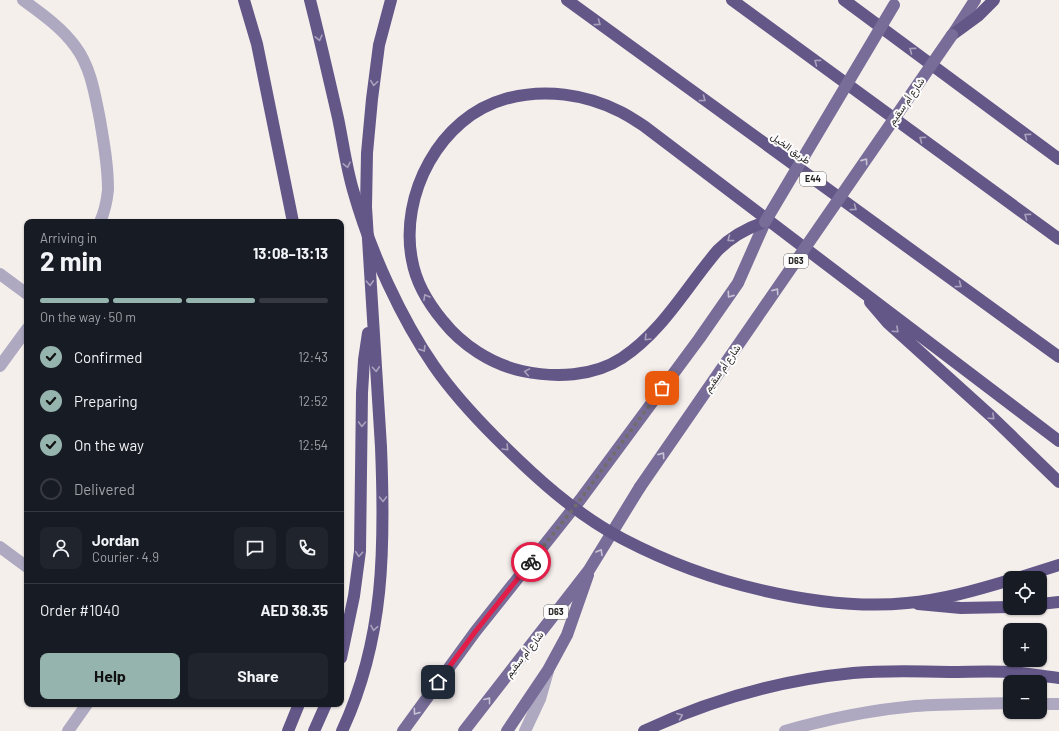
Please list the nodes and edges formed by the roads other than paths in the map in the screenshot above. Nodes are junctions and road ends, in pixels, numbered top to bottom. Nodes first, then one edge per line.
1 (23, 0) edge
2 (244, 0) edge
3 (310, 0) edge
4 (391, 0) edge
5 (567, 0) edge
6 (732, 0) edge
7 (844, 0) edge
8 (975, 0) edge
9 (994, 0) edge
10 (896, 2) edge
11 (952, 35) junction
12 (1059, 159) edge
13 (101, 219) edge
14 (292, 219) edge
15 (765, 222) junction
16 (1059, 238) edge
17 (0, 274) edge
18 (862, 290) junction
19 (24, 292) edge
20 (372, 316) junction
21 (24, 332) edge
22 (1059, 357) edge
23 (0, 366) edge
24 (1059, 440) edge
25 (1059, 482) edge
26 (0, 547) edge
27 (24, 565) edge
28 (1059, 565) edge
29 (589, 570) junction
30 (1040, 571) edge
31 (1003, 582) edge
32 (1059, 602) edge
33 (908, 603) junction
34 (1047, 603) edge
35 (1003, 607) edge
36 (344, 644) edge
37 (548, 670) junction
38 (1059, 678) edge
39 (1003, 703) edge
40 (1047, 704) edge
41 (1059, 704) edge
42 (85, 707) edge
43 (298, 707) edge
44 (325, 707) edge
45 (68, 731) edge
46 (288, 731) edge
47 (314, 731) edge
48 (342, 731) edge
49 (402, 731) edge
50 (464, 731) edge
51 (507, 731) edge
52 (525, 731) edge
53 (644, 731) edge
54 (785, 731) edge

1 - 13 street
2 - 14 highway
3 -> 33 highway, bridge
4 -> 20 highway
5 -> 22 highway, طريق الخيل / E44
16 -> 6 highway
12 -> 7 highway
8 - 11 main road, شارع أم سقيم / D63
9 - 11 highway
10 - 15 main road, bridge
29 -> 11 main road, شارع أم سقيم / D63, bridge
15 -> 18 highway
15 -> 49 main road
17 - 19 street
18 - 24 highway
18 -> 25 highway
20 -> 36 highway
20 -> 48 highway
21 - 23 street
26 - 27 street
28 - 30 highway
29 - 37 main road
50 -> 29 main road, شارع أم سقيم / D63
31 - 33 highway, bridge
32 - 34 highway
33 - 35 highway, bridge
37 - 51 main road
37 - 52 street
53 -> 38 highway
39 - 54 street
40 - 41 street
42 - 45 street
43 - 46 highway
44 - 47 highway

